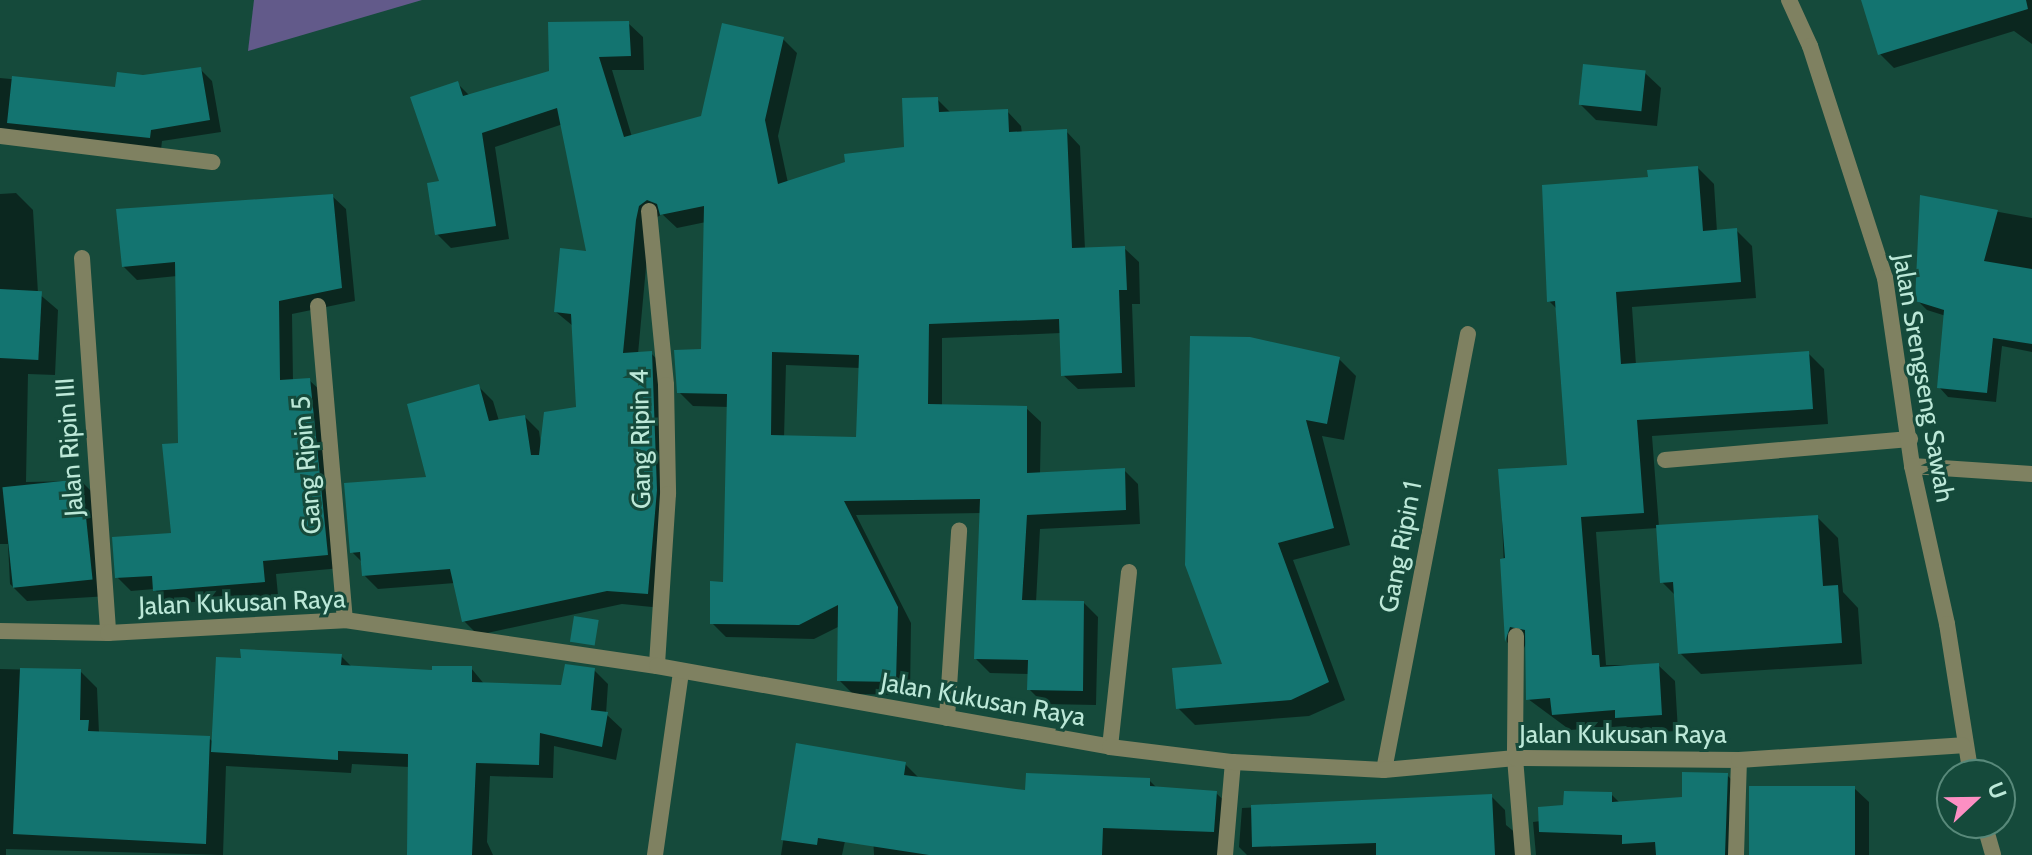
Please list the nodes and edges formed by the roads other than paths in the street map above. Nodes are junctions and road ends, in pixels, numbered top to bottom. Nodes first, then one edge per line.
1 (1789, 0) edge
2 (0, 136) edge
3 (212, 162) dead end
4 (649, 211) dead end
5 (82, 258) dead end
6 (318, 306) dead end
7 (1468, 334) dead end
8 (1910, 439) junction
9 (1665, 460) dead end
10 (1912, 466) junction
11 (2032, 474) edge
12 (959, 530) dead end
13 (1129, 572) dead end
14 (345, 620) junction
15 (0, 631) edge
16 (108, 633) junction
17 (1516, 636) dead end
18 (657, 666) junction
19 (681, 672) junction
20 (947, 718) junction
21 (1962, 745) junction
22 (1110, 747) junction
23 (1515, 758) junction
24 (1966, 759) edge
25 (1739, 760) junction
26 (1233, 762) junction
27 (1384, 770) junction
28 (655, 855) edge
29 (1225, 855) edge
30 (1523, 855) edge
31 (1736, 855) edge

1 - 8 street, Jalan Srengseng Sawah
2 - 3 street
4 - 18 street, Gang Ripin 4
5 - 16 street, Jalan Ripin III
6 - 14 street, Gang Ripin 5
7 - 27 street, Gang Ripin 1
8 - 9 street
8 - 10 street, Jalan Srengseng Sawah
10 - 11 street
10 - 21 street, Jalan Srengseng Sawah
12 - 20 street
13 - 22 street
14 - 16 street, Jalan Kukusan Raya
14 - 18 street, Jalan Kukusan Raya
15 - 16 street, Jalan Kukusan Raya
17 - 23 street
18 - 19 street, Jalan Kukusan Raya
19 - 20 street, Jalan Kukusan Raya
19 - 28 street
20 - 22 street, Jalan Kukusan Raya
21 - 24 street, Jalan Srengseng Sawah
21 - 25 street, Jalan Kukusan Raya
22 - 26 street, Jalan Kukusan Raya
23 - 25 street, Jalan Kukusan Raya
23 - 27 street, Jalan Kukusan Raya
23 - 30 street
25 - 31 street
26 - 27 street, Jalan Kukusan Raya
26 - 29 street

